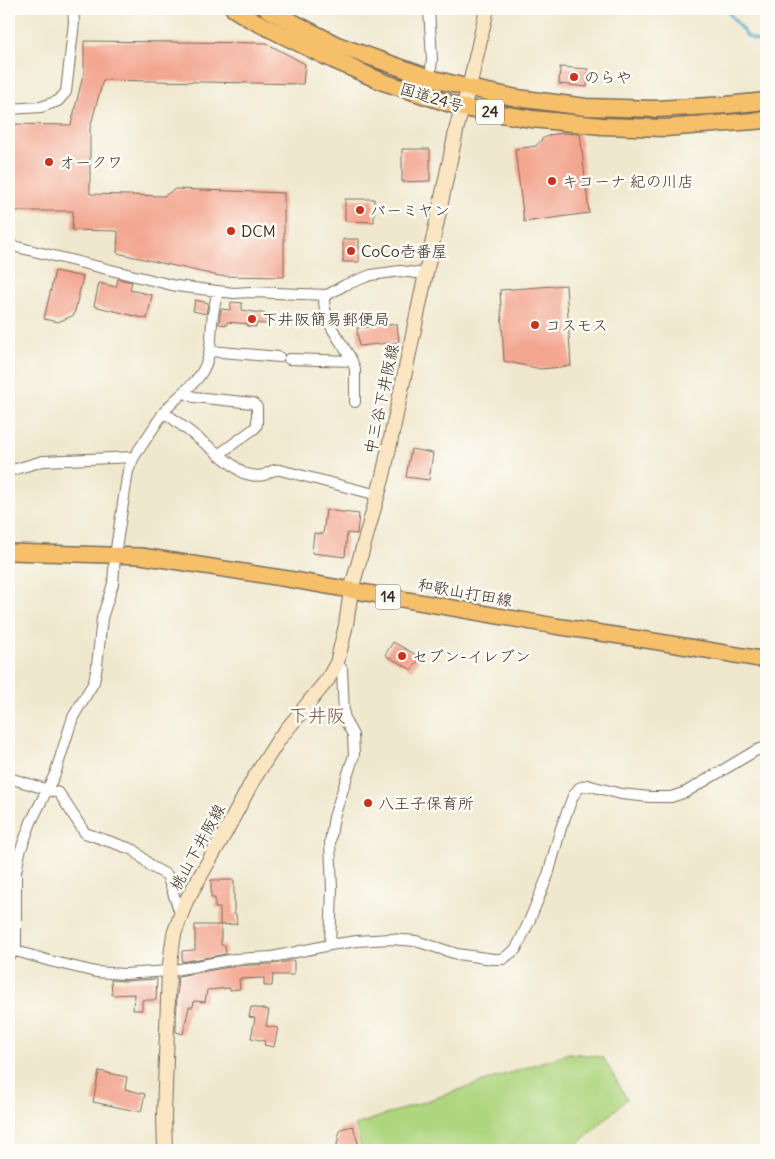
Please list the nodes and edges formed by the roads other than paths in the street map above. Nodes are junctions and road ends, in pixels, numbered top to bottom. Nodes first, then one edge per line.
1 (74, 9) edge
2 (234, 9) edge
3 (266, 9) edge
4 (429, 9) edge
5 (487, 9) edge
6 (430, 78) junction
7 (468, 88) junction
8 (766, 101) edge
9 (463, 108) junction
10 (9, 109) edge
11 (766, 120) edge
12 (9, 245) edge
13 (425, 274) junction
14 (218, 291) junction
15 (324, 295) junction
16 (210, 351) junction
17 (352, 361) junction
18 (184, 391) junction
19 (355, 402) dead end
20 (164, 412) junction
21 (218, 454) junction
22 (134, 457) junction
23 (9, 471) edge
24 (378, 495) junction
25 (9, 552) edge
26 (115, 555) junction
27 (351, 590) junction
28 (766, 660) edge
29 (337, 663) junction
30 (766, 747) edge
31 (9, 778) edge
32 (47, 790) junction
33 (180, 916) junction
34 (330, 944) junction
35 (12, 953) edge
36 (169, 971) junction
37 (164, 1150) edge

1 - 10 street
2 - 9 highway, 国道24号 / 24
3 - 6 highway, 国道24号 / 24
4 - 6 street
5 - 7 main road, 中三谷下井阪線
6 - 7 highway, 国道24号 / 24
7 - 8 highway, 国道24号 / 24
7 - 9 main road, 中三谷下井阪線
9 - 11 highway, 国道24号 / 24
9 - 13 main road, 中三谷下井阪線
12 - 14 street
13 - 15 street
13 - 24 main road, 中三谷下井阪線
14 - 15 street
14 - 16 street
15 - 17 street
16 - 17 street
16 - 18 street
17 - 19 street
18 - 20 street
18 - 21 street
20 - 21 street
20 - 22 street
21 - 24 street
22 - 23 street
22 - 26 street
24 - 27 main road, 中三谷下井阪線
25 - 26 main road, 和歌山打田線 / 14
26 - 27 main road, 和歌山打田線 / 14
26 - 32 street
27 - 28 main road, 和歌山打田線 / 14
27 - 29 main road, 桃山下井阪線
29 - 33 main road, 桃山下井阪線
29 - 34 street
30 - 34 street
31 - 32 street
32 - 33 street
32 - 35 street
33 - 36 main road, 桃山下井阪線
34 - 36 street
35 - 36 street
36 - 37 main road, 桃山下井阪線

